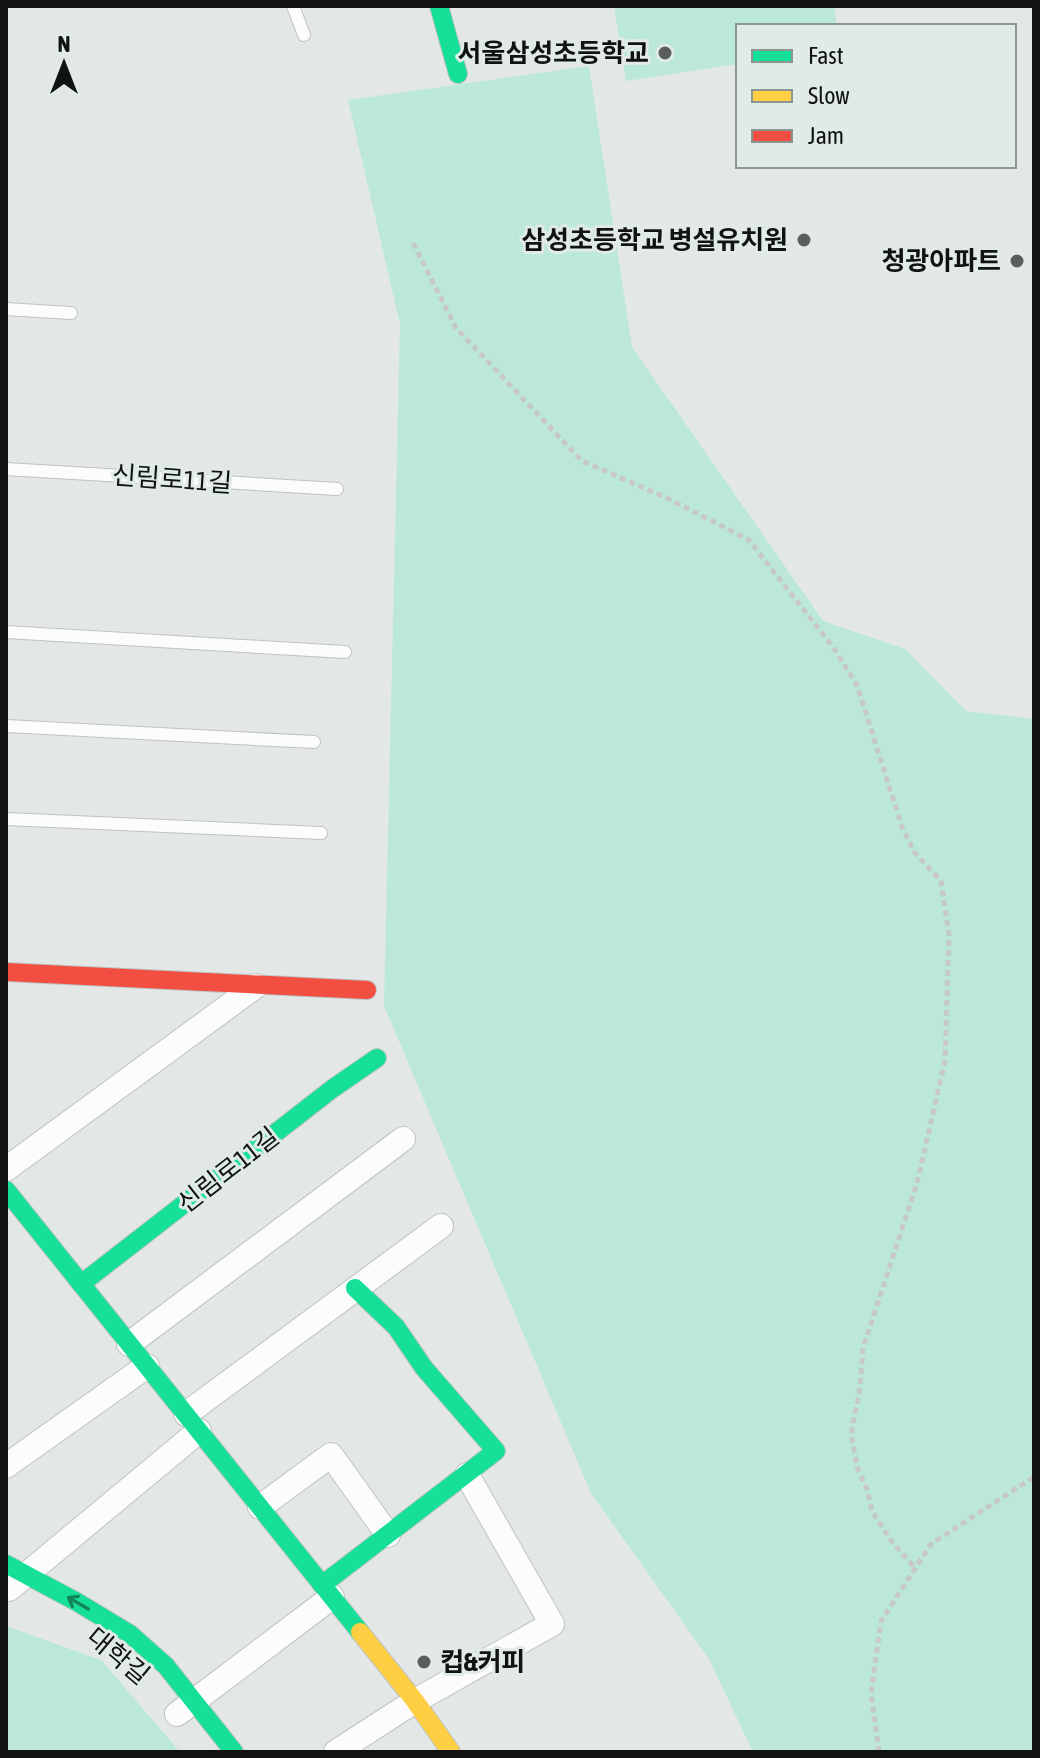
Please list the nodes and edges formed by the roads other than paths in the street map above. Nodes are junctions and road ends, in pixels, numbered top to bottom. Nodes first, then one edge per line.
1 (293, 6) edge
2 (439, 6) edge
3 (304, 35) dead end
4 (458, 74) dead end
5 (6, 309) edge
6 (71, 313) dead end
7 (6, 469) edge
8 (337, 489) dead end
9 (6, 632) edge
10 (345, 652) dead end
11 (6, 726) edge
12 (314, 742) dead end
13 (6, 819) edge
14 (321, 833) dead end
15 (6, 972) edge
16 (256, 986) junction
17 (367, 990) dead end
18 (377, 1058) dead end
19 (403, 1139) dead end
20 (6, 1169) edge
21 (6, 1190) edge
22 (441, 1226) dead end
23 (81, 1284) junction
24 (355, 1288) junction
25 (129, 1344) junction
26 (147, 1366) junction
27 (192, 1422) junction
28 (6, 1466) edge
29 (467, 1475) junction
30 (260, 1507) junction
31 (388, 1535) junction
32 (14, 1582) edge
33 (327, 1591) junction
34 (58, 1612) dead end
35 (83, 1627) dead end
36 (415, 1701) junction
37 (181, 1711) junction
38 (234, 1752) edge
39 (336, 1752) edge
40 (451, 1752) edge

1 - 3 lane
2 - 4 street
5 - 6 lane
7 - 8 lane, 신림로11길
9 - 10 lane
11 - 12 lane
13 - 14 lane
15 - 16 street
16 - 17 street
16 - 20 street
18 - 23 street, 신림로11길
19 - 25 street
21 - 23 street
22 - 24 street
23 - 25 street
24 - 27 street
24 - 29 street
25 - 26 street
26 - 27 street
26 - 28 street
27 - 30 street
27 - 32 street
29 - 31 street
29 - 36 street
30 - 31 street
30 - 33 street
31 - 33 street
37 -> 32 street
33 - 36 street
33 - 37 street
34 - 35 street, 대학길
36 - 39 street
36 - 40 street
37 - 38 street

